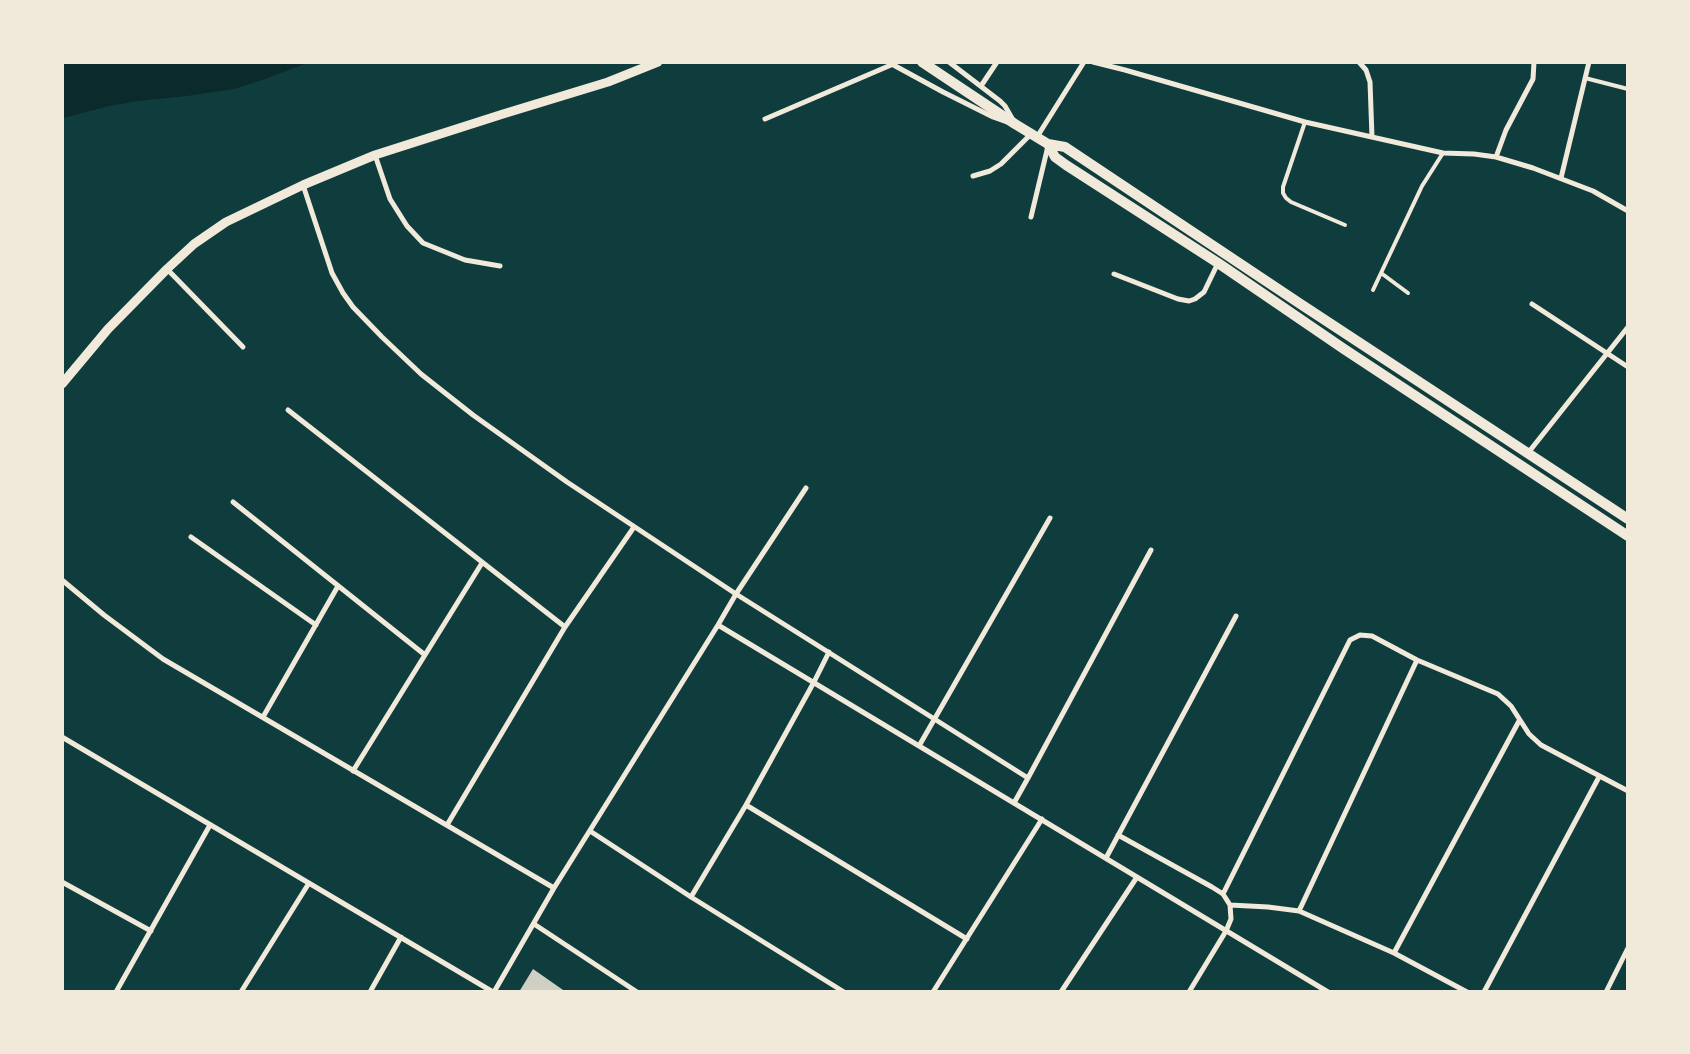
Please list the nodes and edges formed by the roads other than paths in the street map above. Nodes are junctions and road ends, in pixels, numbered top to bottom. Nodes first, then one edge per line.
1 (658, 62) edge
2 (922, 62) edge
3 (949, 62) edge
4 (997, 62) edge
5 (1084, 62) edge
6 (1093, 62) edge
7 (1359, 62) edge
8 (1534, 62) edge
9 (1589, 62) edge
10 (889, 64) edge
11 (1585, 78) junction
12 (980, 86) junction
13 (1628, 89) edge
14 (765, 119) dead end
15 (1305, 122) junction
16 (1014, 124) junction
17 (1034, 135) junction
18 (1372, 136) junction
19 (1048, 144) junction
20 (1443, 153) junction
21 (375, 155) junction
22 (1496, 157) junction
23 (973, 176) dead end
24 (1561, 178) junction
25 (303, 185) junction
26 (1628, 211) edge
27 (1031, 217) dead end
28 (1345, 225) dead end
29 (1218, 263) junction
30 (500, 266) dead end
31 (167, 269) junction
32 (1114, 274) dead end
33 (1382, 274) junction
34 (1373, 290) dead end
35 (1408, 293) dead end
36 (1532, 304) dead end
37 (1628, 327) edge
38 (243, 347) dead end
39 (1606, 353) junction
40 (1628, 367) edge
41 (62, 384) edge
42 (288, 410) dead end
43 (1528, 453) junction
44 (806, 488) dead end
45 (233, 502) dead end
46 (1050, 518) dead end
47 (1628, 519) edge
48 (634, 527) junction
49 (1628, 536) edge
50 (191, 537) dead end
51 (1151, 550) dead end
52 (482, 562) junction
53 (62, 580) edge
54 (338, 586) junction
55 (736, 594) junction
56 (1236, 616) dead end
57 (316, 625) junction
58 (718, 625) junction
59 (564, 628) junction
60 (829, 652) junction
61 (425, 655) junction
62 (1417, 660) junction
63 (814, 682) junction
64 (263, 717) junction
65 (934, 718) junction
66 (1519, 721) junction
67 (62, 737) edge
68 (920, 746) junction
69 (353, 771) junction
70 (1599, 776) junction
71 (1028, 778) junction
72 (1628, 791) edge
73 (1014, 803) junction
74 (746, 805) junction
75 (1042, 819) junction
76 (210, 825) junction
77 (447, 825) junction
78 (590, 831) junction
79 (1118, 835) junction
80 (1106, 858) junction
81 (1137, 877) junction
82 (62, 882) edge
83 (309, 883) junction
84 (554, 888) junction
85 (1223, 894) junction
86 (691, 897) junction
87 (1230, 905) junction
88 (1299, 911) junction
89 (534, 924) junction
90 (1226, 930) junction
91 (151, 931) junction
92 (401, 938) junction
93 (966, 939) junction
94 (1628, 948) edge
95 (1394, 953) junction
96 (1325, 991) edge
97 (116, 992) edge
98 (241, 992) edge
99 (370, 992) edge
100 (494, 992) edge
101 (637, 992) edge
102 (844, 992) edge
103 (934, 992) edge
104 (1062, 992) edge
105 (1189, 992) edge
106 (1467, 992) edge
107 (1484, 992) edge
108 (1606, 992) edge

1 - 21 street
2 - 16 main road
3 - 12 street
4 - 12 street
5 - 17 street
6 - 15 street
7 - 18 street
8 - 22 street
9 - 11 street
10 - 14 street
10 - 16 street
11 - 13 lane
11 - 24 street
12 - 16 street
15 - 18 street
15 - 28 lane
16 - 17 main road
17 - 19 main road
17 - 23 street
18 - 20 street
19 - 27 street
19 - 29 main road
19 - 43 main road
20 - 22 street
20 - 33 lane
21 - 25 street
21 - 30 street
22 - 24 street
24 - 26 street
25 - 31 street
25 - 48 street
29 - 32 street
29 - 49 main road
31 - 38 street
31 - 41 street
33 - 34 lane
33 - 35 lane
36 - 39 street
37 - 39 street
39 - 40 street
39 - 43 street
42 - 52 street
43 - 47 main road
44 - 55 street
45 - 54 street
46 - 65 street
48 - 55 street
48 - 59 street
50 - 57 street
51 - 71 street
52 - 59 street
52 - 61 street
53 - 64 street
54 - 57 street
54 - 61 street
55 - 58 street
55 - 60 street
56 - 79 street
57 - 64 street
58 - 63 street
58 - 78 street
59 - 77 street
60 - 63 street
60 - 65 street
61 - 69 street
62 - 66 street
62 - 85 street
62 - 88 street
63 - 68 street
63 - 74 street
64 - 69 street
65 - 68 street
65 - 71 street
66 - 70 street
66 - 95 street
67 - 76 street
68 - 73 street
69 - 77 street
70 - 72 street
70 - 107 street
71 - 73 street
73 - 75 street
74 - 86 street
74 - 93 street
75 - 80 street
75 - 93 street
76 - 83 street
76 - 91 street
77 - 84 street
78 - 84 street
78 - 86 street
79 - 80 street
79 - 85 street
80 - 81 street
81 - 90 street
81 - 104 street
82 - 91 street
83 - 92 street
83 - 98 street
84 - 89 street
85 - 87 street
86 - 102 street
87 - 88 street
87 - 90 street
88 - 95 street
89 - 100 street
89 - 101 street
90 - 96 street
90 - 105 street
91 - 97 street
92 - 99 street
92 - 100 street
93 - 103 street
94 - 108 street
95 - 106 street

